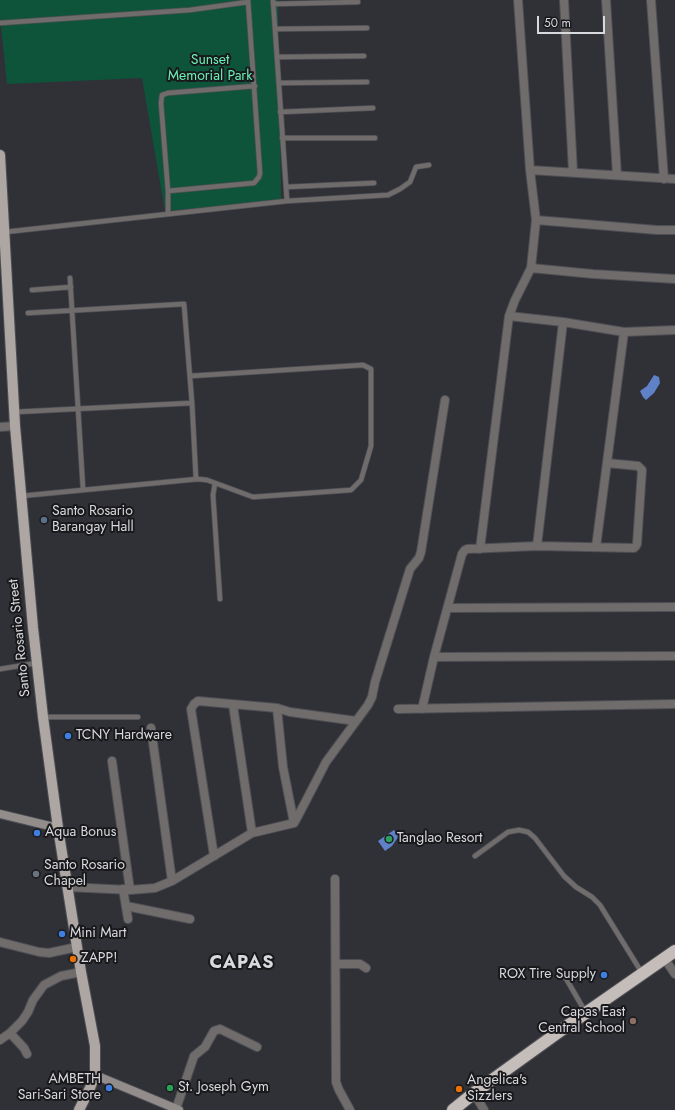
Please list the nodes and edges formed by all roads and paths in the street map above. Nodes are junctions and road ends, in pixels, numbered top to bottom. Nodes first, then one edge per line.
1 (518, 0) edge
2 (564, 0) edge
3 (606, 0) edge
4 (651, 0) edge
5 (248, 1) edge
6 (273, 2) edge
7 (358, 2) dead end
8 (0, 23) edge
9 (367, 28) dead end
10 (275, 29) junction
11 (364, 56) dead end
12 (277, 57) junction
13 (367, 82) dead end
14 (279, 84) junction
15 (255, 86) junction
16 (373, 108) dead end
17 (280, 112) junction
18 (282, 138) junction
19 (375, 138) dead end
20 (0, 156) edge
21 (429, 165) dead end
22 (530, 170) junction
23 (573, 172) junction
24 (617, 175) junction
25 (664, 179) junction
26 (675, 179) edge
27 (374, 183) dead end
28 (286, 187) junction
29 (168, 191) junction
30 (287, 201) junction
31 (168, 214) junction
32 (536, 220) junction
33 (675, 230) edge
34 (5, 232) junction
35 (3, 244) edge
36 (531, 268) junction
37 (70, 278) dead end
38 (675, 279) edge
39 (71, 287) junction
40 (32, 290) dead end
41 (72, 310) junction
42 (28, 313) dead end
43 (509, 316) junction
44 (563, 322) junction
45 (675, 330) edge
46 (624, 332) junction
47 (190, 376) junction
48 (444, 400) dead end
49 (192, 402) junction
50 (78, 408) junction
51 (15, 412) junction
52 (15, 426) junction
53 (0, 427) edge
54 (606, 463) junction
55 (196, 479) junction
56 (215, 483) junction
57 (84, 489) junction
58 (21, 496) junction
59 (537, 546) junction
60 (596, 547) junction
61 (480, 549) junction
62 (220, 599) dead end
63 (675, 607) edge
64 (448, 608) junction
65 (675, 656) edge
66 (434, 657) junction
67 (37, 663) junction
68 (0, 669) edge
69 (675, 704) edge
70 (233, 705) junction
71 (276, 708) junction
72 (398, 709) dead end
73 (422, 709) junction
74 (43, 717) junction
75 (138, 717) dead end
76 (356, 721) junction
77 (151, 728) dead end
78 (112, 761) dead end
79 (0, 814) edge
80 (294, 822) junction
81 (58, 828) junction
82 (252, 833) junction
83 (214, 856) junction
84 (475, 856) dead end
85 (335, 879) dead end
86 (172, 881) junction
87 (67, 887) junction
88 (126, 890) junction
89 (126, 906) junction
90 (128, 919) dead end
91 (190, 919) dead end
92 (1, 944) edge
93 (77, 948) junction
94 (675, 951) edge
95 (664, 958) junction
96 (336, 964) junction
97 (366, 968) dead end
98 (81, 972) junction
99 (643, 974) junction
100 (675, 974) edge
101 (564, 975) dead end
102 (586, 1013) junction
103 (10, 1033) junction
104 (0, 1040) edge
105 (257, 1047) dead end
106 (27, 1054) dead end
107 (95, 1075) junction
108 (474, 1094) junction
109 (178, 1109) edge
110 (79, 1110) edge
111 (350, 1110) edge
112 (453, 1110) edge
113 (484, 1110) edge

1 - 22 street
2 - 23 street
3 - 24 street
4 - 25 street
5 - 8 lane
5 - 15 lane
6 - 7 lane
6 - 10 lane
9 - 10 lane
10 - 12 lane
11 - 12 lane
12 - 14 lane
13 - 14 lane
14 - 17 lane
15 - 29 lane
15 - 29 lane
16 - 17 lane
17 - 18 lane
18 - 19 lane
18 - 28 lane
20 - 34 main road, Santo Rosario Street
21 - 30 lane
22 - 23 street
22 - 32 street
23 - 24 street
24 - 25 street
25 - 26 street
27 - 28 lane
28 - 30 lane
29 - 31 lane
30 - 31 lane
31 - 34 lane
32 - 33 street
32 - 36 street
34 - 35 main road, Santo Rosario Street
35 - 51 main road, Santo Rosario Street
36 - 38 street
36 - 43 street
37 - 39 lane
39 - 40 lane
39 - 41 lane
41 - 42 lane
41 - 47 lane
41 - 50 lane
43 - 44 street
43 - 61 street
44 - 46 street
44 - 59 street
45 - 46 street
46 - 54 street
47 - 49 lane
47 - 56 lane
48 - 76 street
49 - 50 lane
49 - 55 lane
50 - 51 lane
50 - 57 lane
51 - 52 main road, Santo Rosario Street
52 - 53 street
52 - 58 main road, Santo Rosario Street
54 - 60 street
54 - 60 street
55 - 56 lane
55 - 57 lane
56 - 62 lane
57 - 58 lane
58 - 67 main road, Santo Rosario Street
59 - 60 street
59 - 61 street
61 - 64 street
63 - 64 street
64 - 66 street
65 - 66 street
66 - 73 street
67 - 68 lane
67 - 74 main road, Santo Rosario Street
69 - 73 street
70 - 71 street
70 - 82 street
70 - 83 street
71 - 76 street
71 - 80 street
72 - 73 street
74 - 75 lane
74 - 81 main road, Santo Rosario Street
76 - 80 street
77 - 86 street
78 - 88 street
79 - 81 street
80 - 82 street
81 - 87 main road, Santo Rosario Street
82 - 83 street
83 - 86 street
84 - 99 lane
85 - 96 street
86 - 88 street
87 - 88 street
87 - 93 main road, Santo Rosario Street
88 - 89 street
89 - 90 street
89 - 91 street
92 - 93 street
93 - 98 main road, Santo Rosario Street
94 - 95 highway
95 - 99 highway
95 - 100 street
96 - 97 street
96 - 111 street
98 - 103 street
98 - 107 main road, Santo Rosario Street
99 - 102 highway
101 - 102 lane
102 - 108 highway
103 - 104 street
103 - 106 street
105 - 109 street
107 - 109 street
107 - 110 main road, Santo Rosario Street
108 - 112 highway
108 - 113 street

